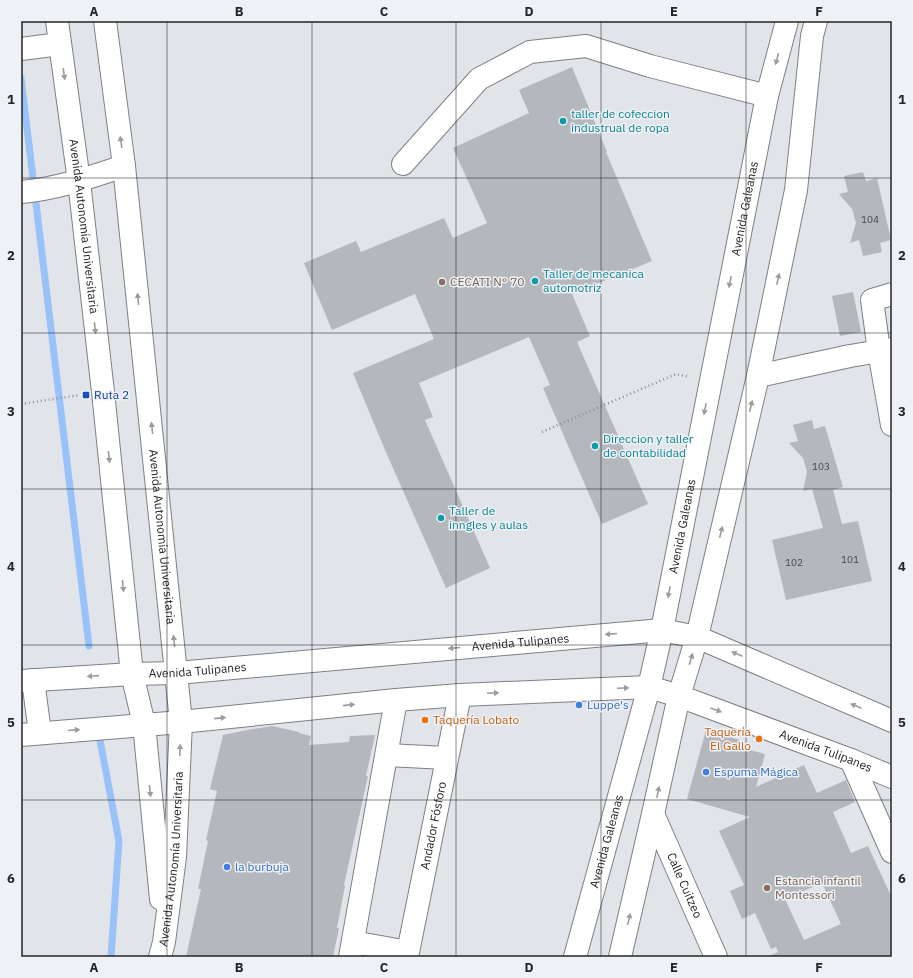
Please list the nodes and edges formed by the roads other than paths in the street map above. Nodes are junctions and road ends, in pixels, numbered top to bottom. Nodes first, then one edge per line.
1 (57, 21) edge
2 (105, 21) edge
3 (787, 21) edge
4 (816, 21) edge
5 (60, 44) junction
6 (27, 48) edge
7 (767, 96) junction
8 (403, 164) dead end
9 (124, 166) junction
10 (79, 181) junction
11 (28, 191) edge
12 (892, 294) edge
13 (886, 350) edge
14 (758, 376) junction
15 (892, 425) edge
16 (662, 630) junction
17 (697, 637) junction
18 (177, 673) junction
19 (132, 674) junction
20 (27, 681) edge
21 (649, 687) junction
22 (460, 695) junction
23 (679, 696) junction
24 (396, 700) junction
25 (892, 721) edge
26 (181, 722) junction
27 (144, 724) junction
28 (30, 734) edge
29 (387, 755) junction
30 (446, 758) junction
31 (851, 760) junction
32 (892, 777) edge
33 (653, 814) junction
34 (892, 852) edge
35 (162, 950) edge
36 (352, 950) edge
37 (407, 955) edge
38 (575, 957) edge
39 (620, 957) edge
40 (716, 957) edge

1 - 5 street, Avenida Autonomía Universitaria
9 -> 2 street, Avenida Autonomía Universitaria
3 -> 7 street, Avenida Galeanas
14 -> 4 street
5 - 6 street
5 -> 10 street, Avenida Autonomía Universitaria
7 - 8 street
7 -> 16 street, Avenida Galeanas
9 - 10 street
18 -> 9 street, Avenida Autonomía Universitaria
10 - 11 street
10 -> 19 street, Avenida Autonomía Universitaria
12 - 13 street
13 - 14 street
13 - 15 street
17 -> 14 street
16 - 17 street, Avenida Tulipanes
16 -> 18 street, Avenida Tulipanes
16 - 21 street, Avenida Galeanas
23 -> 17 street
25 -> 17 street, Avenida Tulipanes
18 - 19 street, Avenida Tulipanes
18 - 26 street, Avenida Autonomía Universitaria
19 -> 20 street, Avenida Tulipanes
19 - 27 street, Avenida Autonomía Universitaria
20 - 28 street
22 -> 21 street, Avenida Tulipanes
21 - 23 street, Avenida Tulipanes
21 - 38 street, Avenida Galeanas
22 - 24 street, Avenida Tulipanes
22 - 30 street, Andador Fósforo
23 -> 31 street, Avenida Tulipanes
33 -> 23 street
26 -> 24 street, Avenida Tulipanes
24 - 29 street
26 - 27 street, Avenida Tulipanes
35 -> 26 street, Avenida Autonomía Universitaria
28 -> 27 street, Avenida Tulipanes
27 -> 35 street, Avenida Autonomía Universitaria
29 - 30 street
29 - 36 street
30 - 37 street, Andador Fósforo
31 - 32 street, Avenida Tulipanes
31 - 34 street
39 -> 33 street
33 - 40 street, Calle Cuitzeo
36 - 37 street

